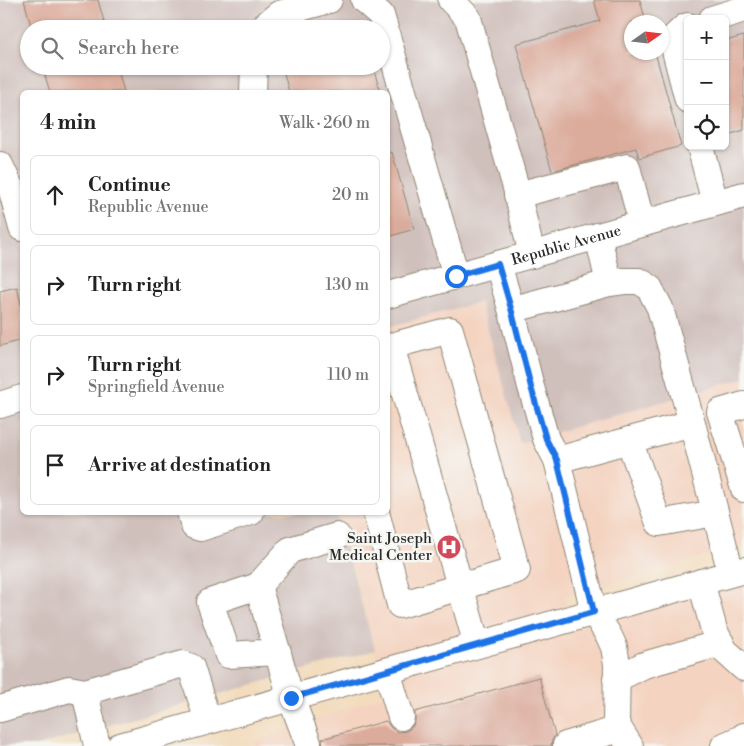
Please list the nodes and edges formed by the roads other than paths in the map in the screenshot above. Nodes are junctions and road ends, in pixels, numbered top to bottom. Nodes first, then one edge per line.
1 (329, 0) edge
2 (364, 0) edge
3 (451, 0) edge
4 (744, 9) edge
5 (725, 15) edge
6 (272, 20) edge
7 (382, 20) edge
8 (684, 28) edge
9 (390, 46) edge
10 (254, 75) edge
11 (684, 85) edge
12 (253, 90) edge
13 (701, 150) edge
14 (0, 165) edge
15 (517, 194) junction
16 (744, 195) edge
17 (715, 203) junction
18 (20, 221) edge
19 (642, 224) junction
20 (598, 236) junction
21 (532, 255) junction
22 (498, 264) junction
23 (456, 276) junction
24 (609, 283) junction
25 (390, 294) edge
26 (512, 312) junction
27 (20, 399) edge
28 (0, 405) edge
29 (744, 405) edge
30 (398, 414) edge
31 (692, 423) junction
32 (629, 440) junction
33 (557, 460) junction
34 (744, 489) edge
35 (715, 513) junction
36 (191, 515) edge
37 (241, 515) edge
38 (377, 515) edge
39 (337, 536) dead end
40 (737, 572) edge
41 (701, 582) junction
42 (258, 586) junction
43 (460, 587) junction
44 (594, 612) junction
45 (721, 643) junction
46 (477, 645) junction
47 (278, 652) junction
48 (744, 668) edge
49 (387, 670) junction
50 (616, 679) junction
51 (85, 692) junction
52 (291, 698) junction
53 (0, 709) edge
54 (401, 717) dead end
55 (208, 721) junction
56 (744, 736) edge
57 (624, 737) edge
58 (308, 743) dead end
59 (566, 745) dead end
60 (97, 746) edge
61 (120, 746) edge
62 (724, 746) edge

1 - 6 street
2 - 7 street
3 - 15 street
4 - 5 street
8 - 11 street
9 - 23 street
10 - 12 street
13 - 17 street
14 - 18 street
15 - 19 street
15 - 21 street
16 - 17 street, Republic Avenue
17 - 19 street, Republic Avenue
19 - 20 street, Republic Avenue
20 - 21 street, Republic Avenue
20 - 24 street
21 - 22 street, Republic Avenue
22 - 23 street, Republic Avenue
22 - 26 street
23 - 25 street, Republic Avenue
24 - 26 street
24 - 31 street
26 - 33 street
27 - 28 street
29 - 34 street
30 - 43 street
30 - 43 street
31 - 32 street
31 - 35 street
32 - 33 street
32 - 35 street
33 - 44 street
35 - 40 street
36 - 37 street
38 - 43 street
39 - 42 street
40 - 41 street
41 - 44 street
41 - 45 street
42 - 47 street
42 - 47 street
43 - 46 street
44 - 46 street
44 - 50 street
45 - 48 street
45 - 50 street
46 - 49 street
47 - 52 street
49 - 52 street
49 - 54 street
50 - 57 street
51 - 53 street
51 - 55 street
51 - 60 street
52 - 55 street
52 - 58 street
55 - 61 street
56 - 62 street
57 - 59 street

